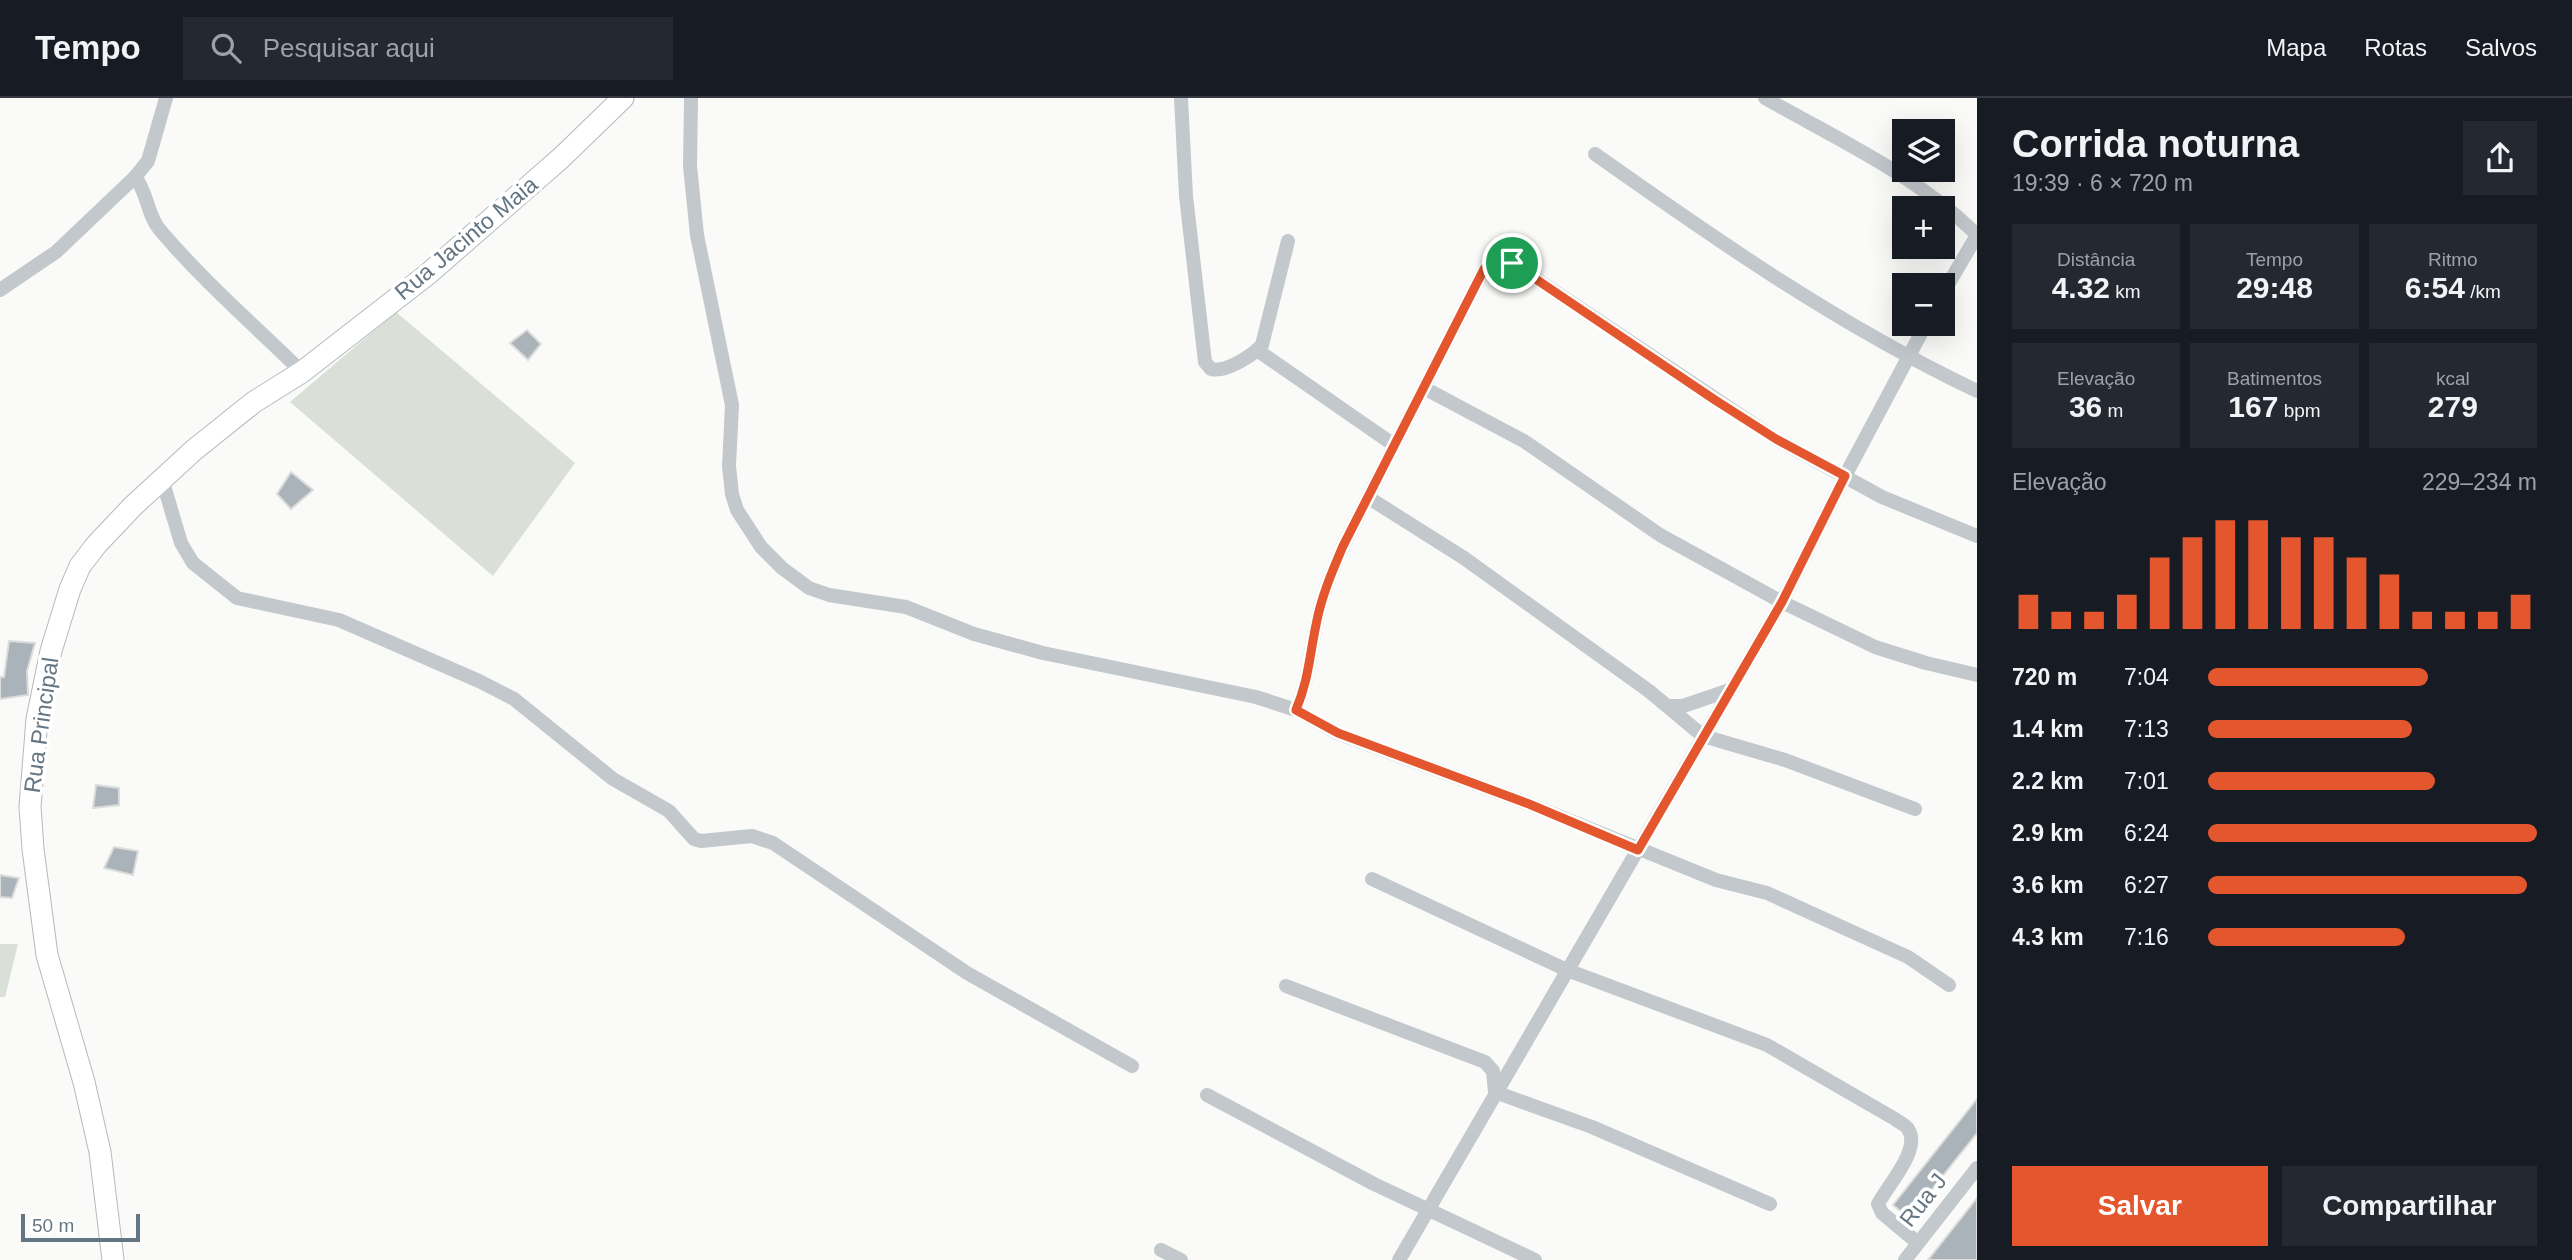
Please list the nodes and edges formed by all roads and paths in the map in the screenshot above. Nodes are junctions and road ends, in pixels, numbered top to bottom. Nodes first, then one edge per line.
1 (166, 98) edge
2 (623, 98) edge
3 (691, 98) edge
4 (1181, 98) edge
5 (1765, 98) edge
6 (1595, 154) dead end
7 (135, 177) junction
8 (1977, 235) edge
9 (1287, 241) dead end
10 (1955, 273) edge
11 (0, 290) edge
12 (1919, 336) edge
13 (1257, 350) junction
14 (1908, 356) junction
15 (302, 372) junction
16 (1424, 388) junction
17 (1977, 391) edge
18 (1394, 445) junction
19 (1845, 476) junction
20 (162, 479) junction
21 (1369, 498) junction
22 (1977, 536) edge
23 (1782, 602) junction
24 (1977, 675) edge
25 (1730, 690) junction
26 (1668, 706) junction
27 (1296, 710) junction
28 (1703, 736) junction
29 (1915, 808) dead end
30 (1638, 850) junction
31 (1372, 879) dead end
32 (1567, 970) junction
33 (1949, 985) dead end
34 (1286, 986) dead end
35 (1132, 1066) dead end
36 (1495, 1092) junction
37 (1207, 1095) dead end
38 (1977, 1168) edge
39 (1770, 1204) dead end
40 (1429, 1209) junction
41 (1918, 1243) junction
42 (1161, 1250) dead end
43 (113, 1260) edge
44 (1181, 1260) edge
45 (1399, 1260) edge
46 (1535, 1260) edge
47 (1905, 1260) edge

1 - 7 street
2 - 15 street, Rua Jacinto Maia
3 - 27 street
4 - 13 street
5 - 8 street
6 - 14 street
7 - 11 street
7 - 15 street
8 - 10 street
9 - 13 street
12 - 14 street
13 - 18 street
14 - 17 street
14 - 19 street
15 - 20 street, Rua Principal
16 - 18 street
16 - 19 street
16 - 23 street
18 - 21 street
19 - 22 street
19 - 23 street
20 - 35 street
20 - 43 street, Rua Principal
21 - 26 street
21 - 27 street
23 - 24 street
23 - 25 street
25 - 26 street
25 - 28 street
26 - 28 street
27 - 30 street
28 - 29 street
28 - 30 street
30 - 32 street
30 - 33 street
31 - 32 street
32 - 36 street
32 - 41 street
34 - 36 street
36 - 39 street
36 - 40 street
37 - 40 street
38 - 41 street, Rua J
40 - 45 street
40 - 46 street
41 - 47 street, Rua J
42 - 44 street

